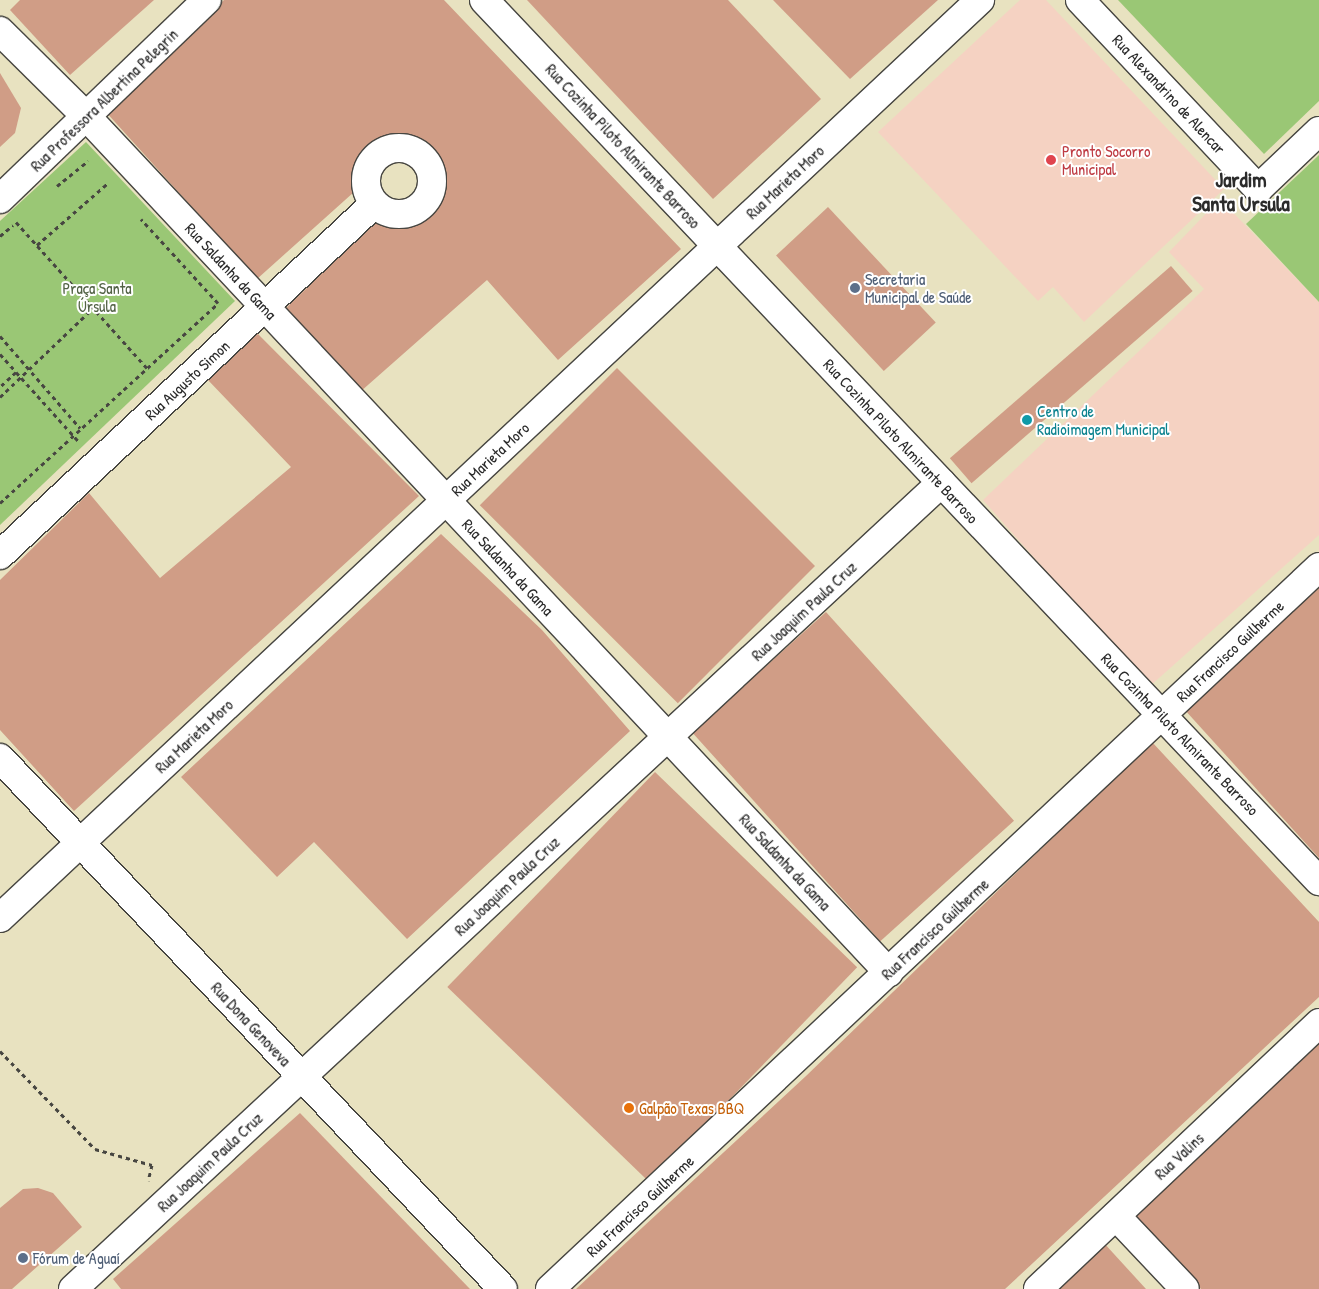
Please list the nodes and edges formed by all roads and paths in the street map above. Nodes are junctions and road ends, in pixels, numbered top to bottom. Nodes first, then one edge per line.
1 (207, 0) edge
2 (980, 0) edge
3 (1080, 0) edge
4 (495, 4) edge
5 (0, 31) edge
6 (86, 116) junction
7 (1319, 131) edge
8 (92, 166) dead end
9 (103, 177) dead end
10 (108, 183) junction
11 (114, 190) dead end
12 (51, 191) dead end
13 (0, 199) edge
14 (374, 204) dead end
15 (134, 211) dead end
16 (23, 216) dead end
17 (16, 222) junction
18 (0, 236) edge
19 (37, 245) junction
20 (717, 246) junction
21 (265, 307) junction
22 (94, 308) junction
23 (0, 336) edge
24 (0, 354) edge
25 (147, 368) junction
26 (29, 370) junction
27 (16, 372) junction
28 (22, 377) junction
29 (0, 387) edge
30 (0, 397) edge
31 (80, 428) junction
32 (73, 435) junction
33 (79, 442) dead end
34 (941, 483) junction
35 (446, 501) junction
36 (0, 503) edge
37 (0, 555) edge
38 (1319, 567) edge
39 (1162, 715) junction
40 (668, 738) junction
41 (0, 758) edge
42 (80, 843) junction
43 (1319, 881) edge
44 (0, 918) edge
45 (889, 973) junction
46 (1319, 1023) edge
47 (0, 1051) edge
48 (302, 1077) junction
49 (145, 1191) dead end
50 (1116, 1216) junction
51 (73, 1289) edge
52 (503, 1289) edge
53 (550, 1289) edge
54 (1038, 1289) edge
55 (1185, 1289) edge

1 - 6 street, Rua Professora Albertina Pelegrin
2 - 20 street, Rua Marieta Moro
3 - 7 street, Rua Alexandrino de Alencar
4 - 20 street, Rua Cozinha Piloto Almirante Barroso
5 - 6 street, Rua Saldanha da Gama
6 - 13 street, Rua Professora Albertina Pelegrin
6 - 21 street, Rua Saldanha da Gama
8 - 12 path
9 - 10 path
10 - 11 path
10 - 19 path
14 - 21 street, Rua Augusto Simon
15 - 25 path
16 - 17 path
17 - 18 path
17 - 19 path
19 - 22 path
20 - 34 street, Rua Cozinha Piloto Almirante Barroso
20 - 35 street, Rua Marieta Moro
21 - 35 street, Rua Saldanha da Gama
21 - 37 street, Rua Augusto Simon
22 - 25 path
22 - 26 path
23 - 26 path
24 - 27 path
25 - 31 path
26 - 28 path
26 - 31 path
27 - 28 path
27 - 29 path
28 - 30 path
28 - 32 path
31 - 32 path
32 - 33 path
32 - 36 path
34 - 39 street, Rua Cozinha Piloto Almirante Barroso
34 - 40 street, Rua Joaquim Paula Cruz
35 - 40 street, Rua Saldanha da Gama
35 - 42 street, Rua Marieta Moro
38 - 39 street, Rua Francisco Guilherme
39 - 43 street, Rua Cozinha Piloto Almirante Barroso
39 - 45 street, Rua Francisco Guilherme
40 - 45 street, Rua Saldanha da Gama
40 - 48 street, Rua Joaquim Paula Cruz
41 - 42 street, Rua Dona Genoveva
42 - 44 street, Rua Marieta Moro
42 - 48 street, Rua Dona Genoveva
45 - 53 street, Rua Francisco Guilherme
46 - 50 street, Rua Valins
47 - 49 path
48 - 51 street, Rua Joaquim Paula Cruz
48 - 52 street, Rua Dona Genoveva
50 - 54 street, Rua Valins
50 - 55 street

